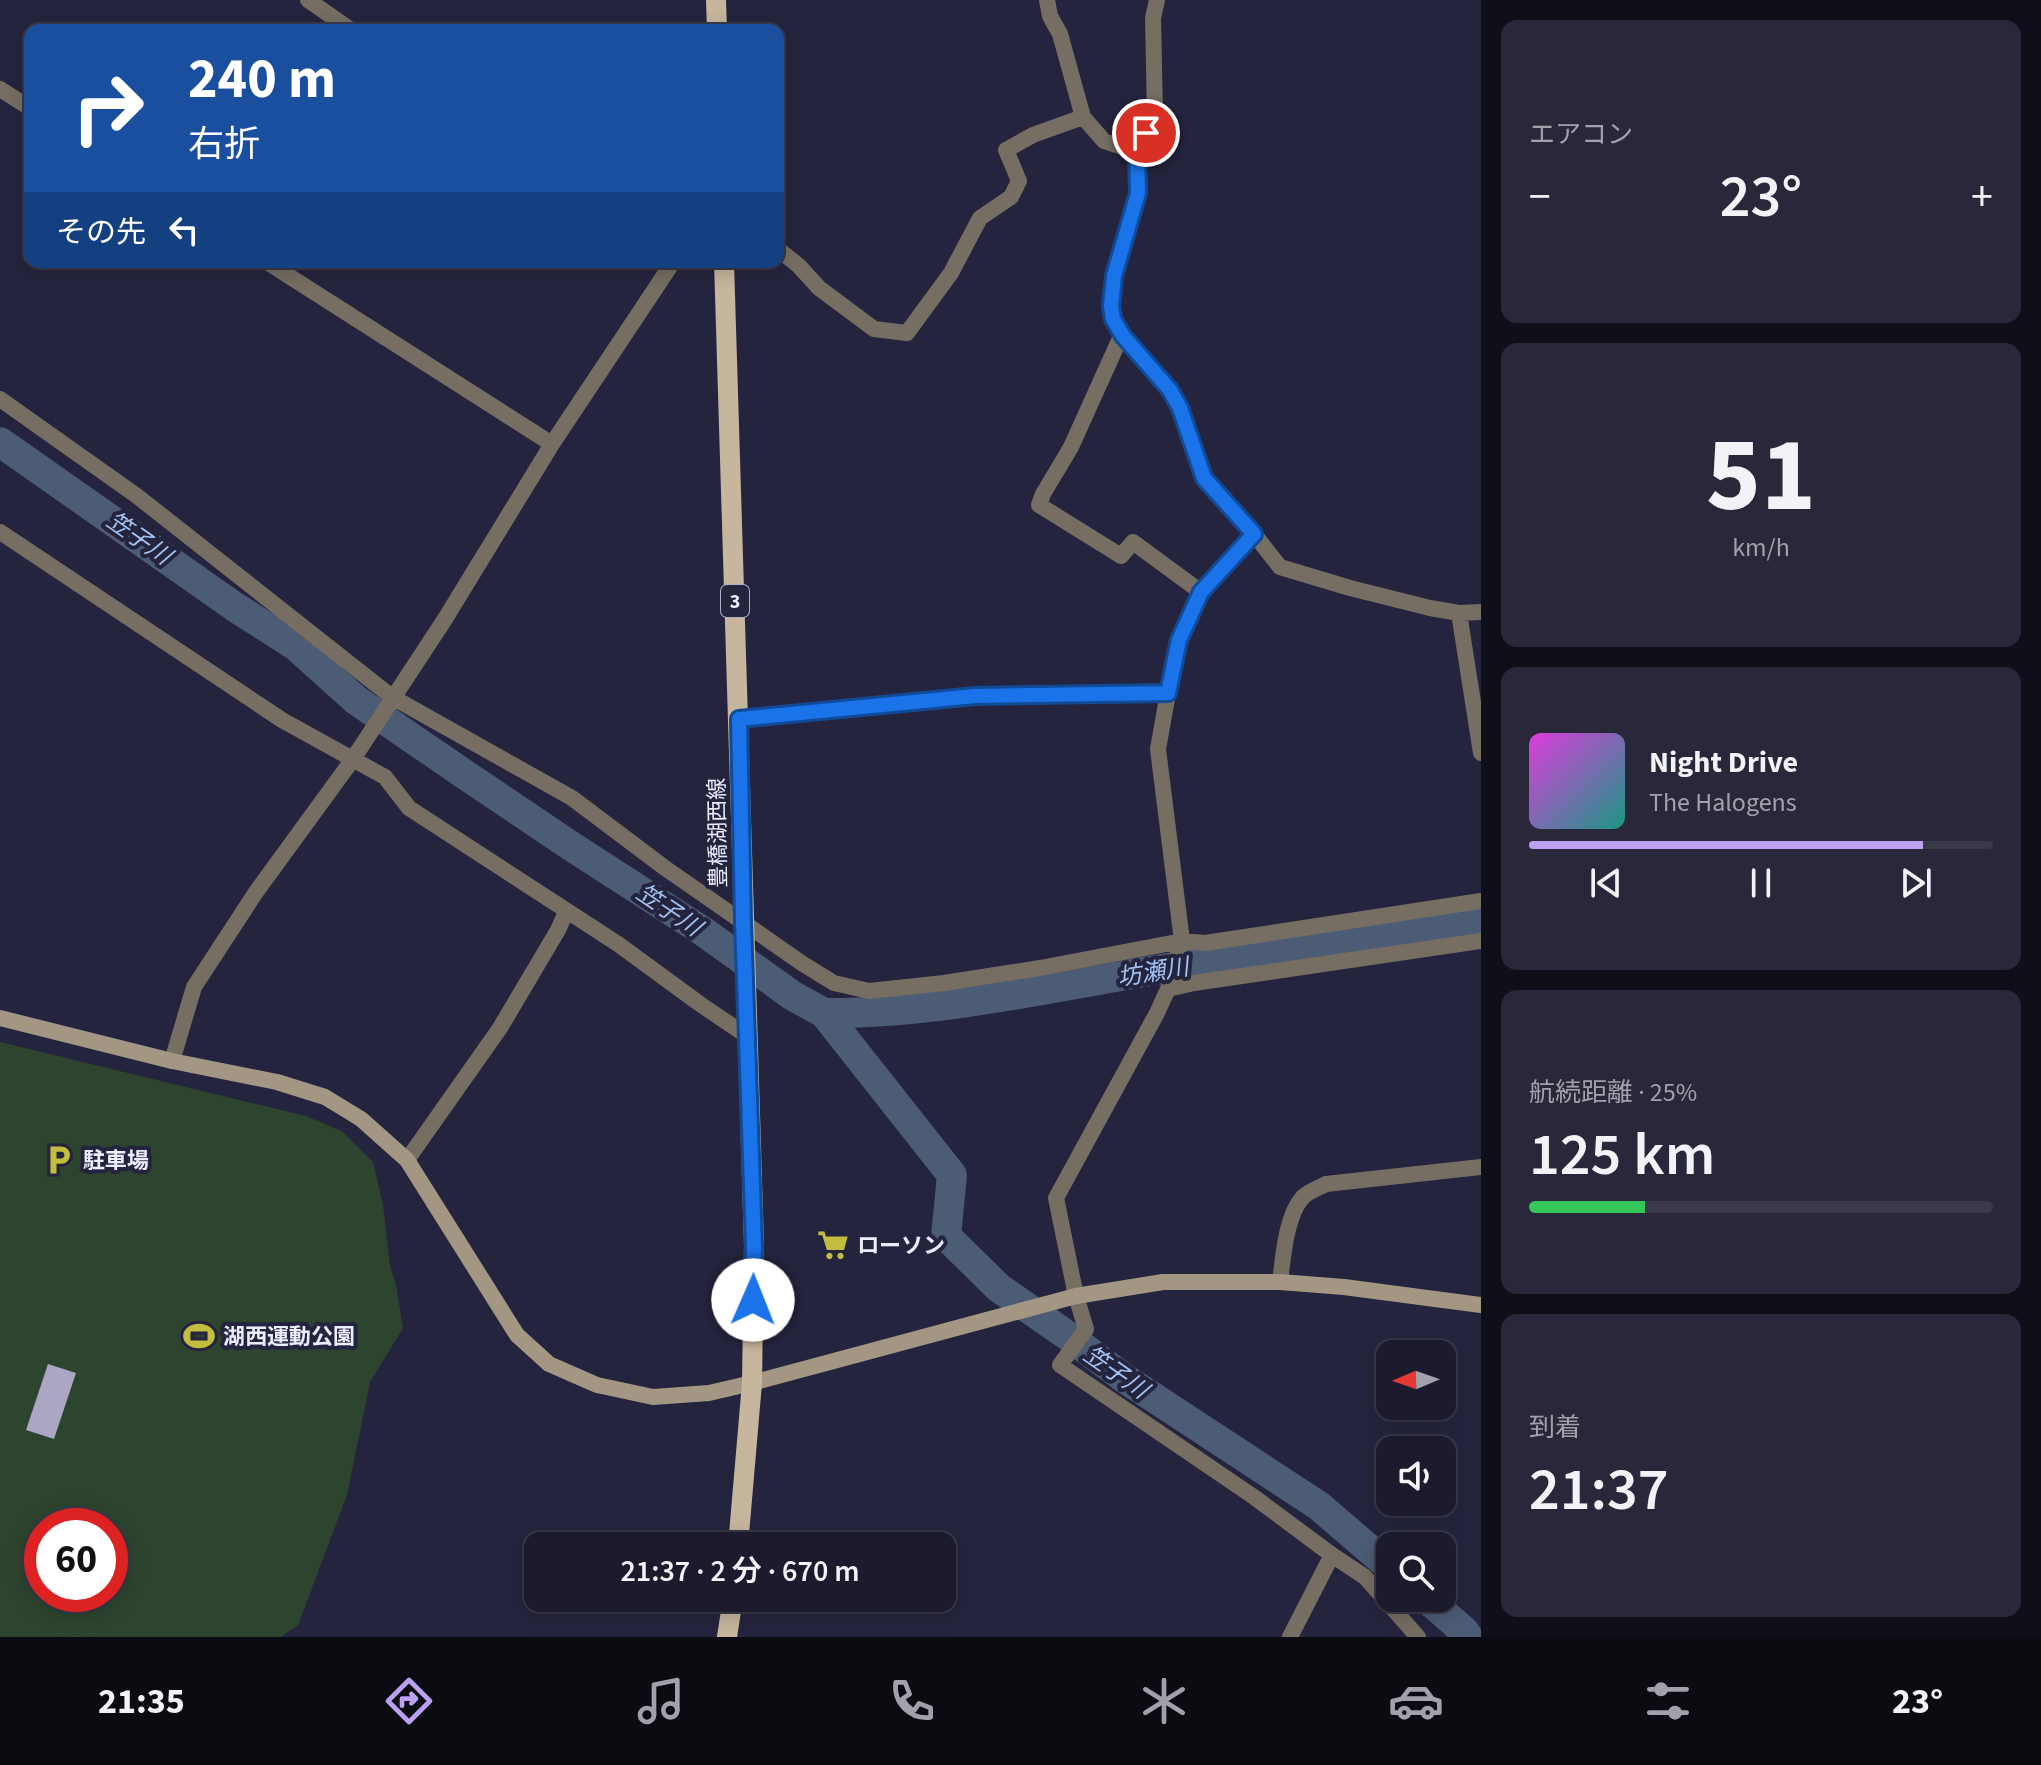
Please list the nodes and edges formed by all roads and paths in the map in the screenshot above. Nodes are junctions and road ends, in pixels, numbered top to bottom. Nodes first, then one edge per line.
1 (308, 0) edge
2 (716, 0) edge
3 (1047, 0) edge
4 (1157, 0) edge
5 (342, 24) edge
6 (717, 24) edge
7 (0, 89) edge
8 (24, 104) edge
9 (1083, 117) junction
10 (1137, 152) junction
11 (784, 254) edge
12 (276, 268) edge
13 (669, 268) edge
14 (724, 268) edge
15 (1122, 334) junction
16 (0, 399) edge
17 (552, 444) junction
18 (0, 532) edge
19 (1254, 534) junction
20 (1201, 592) junction
21 (1481, 612) edge
22 (1459, 613) junction
23 (1168, 693) junction
24 (392, 697) junction
25 (739, 719) junction
26 (1481, 753) edge
27 (356, 754) junction
28 (1481, 901) edge
29 (566, 912) junction
30 (743, 931) junction
31 (1481, 941) edge
32 (1181, 946) junction
33 (1169, 985) junction
34 (0, 1018) edge
35 (747, 1026) junction
36 (172, 1061) junction
37 (407, 1160) junction
38 (1481, 1167) edge
39 (1280, 1282) junction
40 (1076, 1296) junction
41 (1481, 1305) edge
42 (752, 1383) junction
43 (739, 1532) edge
44 (1332, 1555) junction
45 (731, 1612) edge
46 (727, 1637) edge
47 (1290, 1637) edge
48 (1418, 1637) edge

1 - 5 street
2 - 6 main road
3 - 9 street
4 - 10 street
7 - 8 street
9 - 10 street
9 - 11 street
10 - 15 street
12 - 17 street
13 - 17 street
14 - 25 main road, 豊橋湖西線 / 3
15 - 19 street
15 - 20 street
16 - 24 street
17 - 24 street
18 - 27 street
19 - 20 street
19 - 22 street
20 - 23 street
21 - 22 street
22 - 26 street
23 - 25 street
23 - 32 street
24 - 27 street
24 - 30 street
25 - 30 main road, 豊橋湖西線 / 3
27 - 29 street
27 - 36 street
28 - 32 street
29 - 35 street
29 - 37 street
30 - 32 street
30 - 35 main road, 豊橋湖西線 / 3
31 - 33 street
32 - 33 street
33 - 40 street
34 - 36 street
35 - 42 main road, 豊橋湖西線 / 3
36 - 37 street
37 - 42 street
38 - 39 street
39 - 40 street
39 - 41 street
40 - 42 street
40 - 44 street
42 - 43 main road, 豊橋湖西線 / 3
44 - 47 street
44 - 48 street
45 - 46 main road

